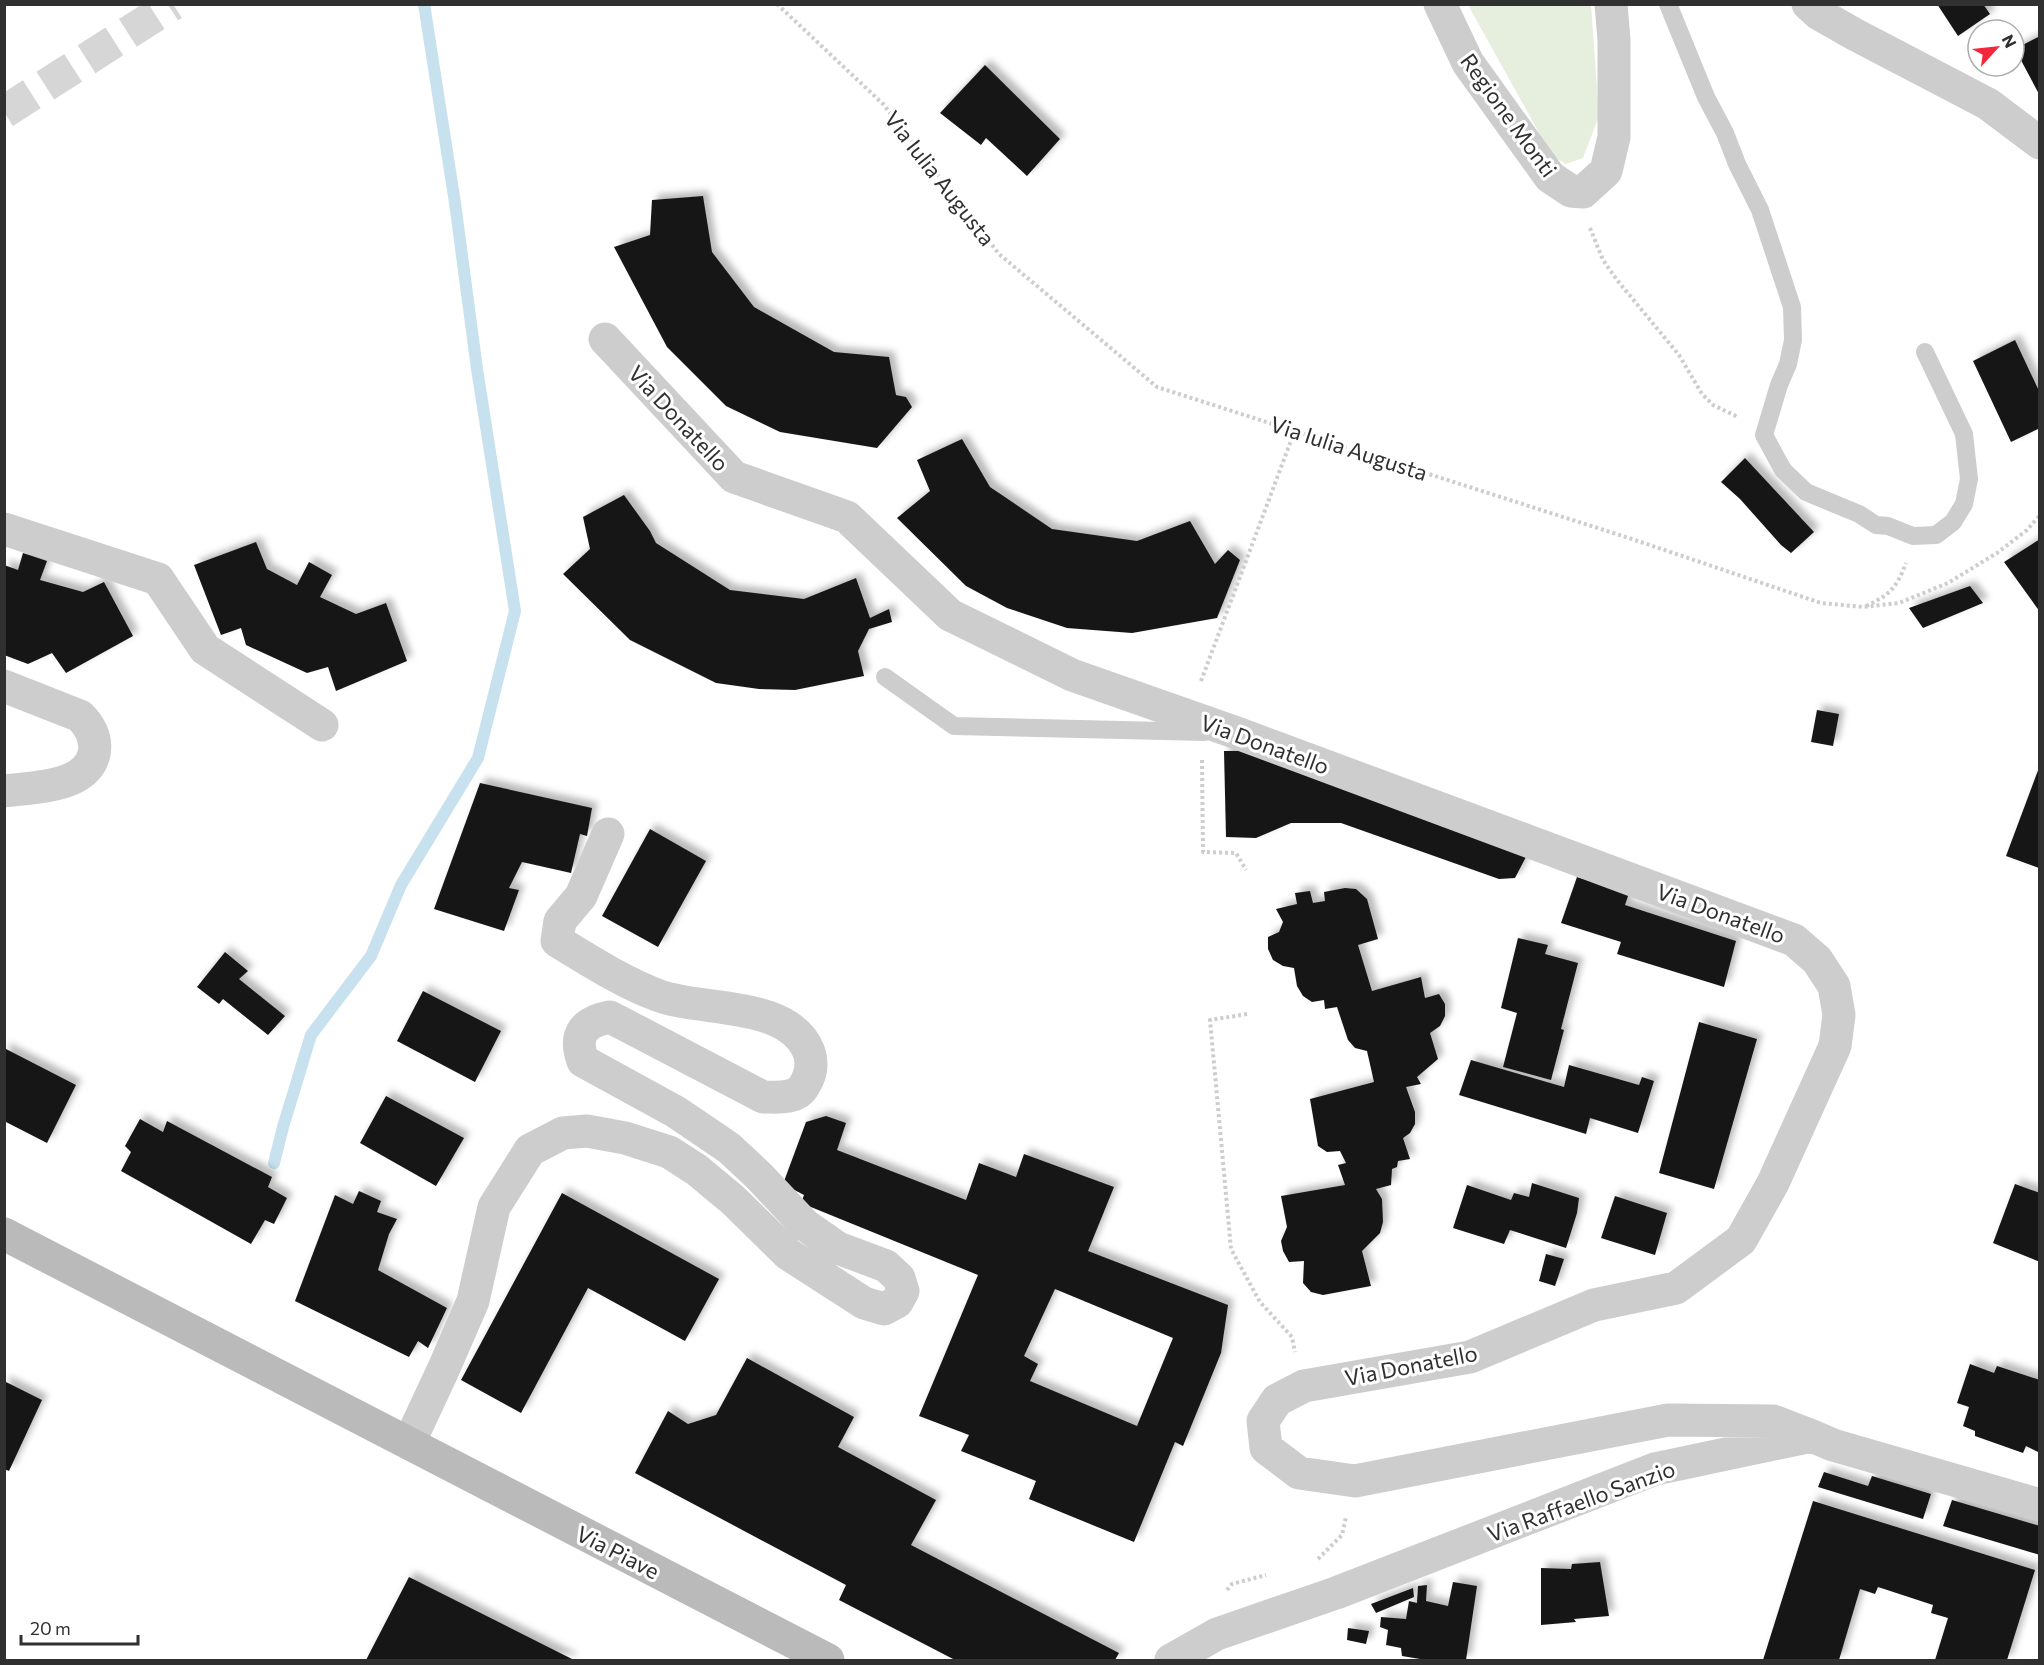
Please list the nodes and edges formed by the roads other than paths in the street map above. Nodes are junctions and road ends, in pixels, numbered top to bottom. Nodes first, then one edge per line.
1 (1440, 4) edge
2 (1611, 4) edge
3 (1668, 4) edge
4 (1808, 4) edge
5 (2040, 143) edge
6 (605, 339) dead end
7 (1925, 351) dead end
8 (4, 529) edge
9 (885, 676) dead end
10 (4, 686) edge
11 (1195, 724) junction
12 (322, 725) dead end
13 (4, 791) edge
14 (608, 834) dead end
15 (4, 1234) edge
16 (1812, 1436) junction
17 (409, 1443) junction
18 (2040, 1505) edge
19 (828, 1660) edge
20 (1171, 1660) edge

1 - 2 street, Regione Monti
3 - 7 lane
4 - 5 street
6 - 11 street, Via Donatello
8 - 12 street
9 - 11 lane
10 - 13 street
11 - 16 street, Via Donatello
14 - 17 street
15 - 17 main road, Via Piave
16 - 18 street
16 - 20 street, Via Raffaello Sanzio
17 - 19 main road, Via Piave

